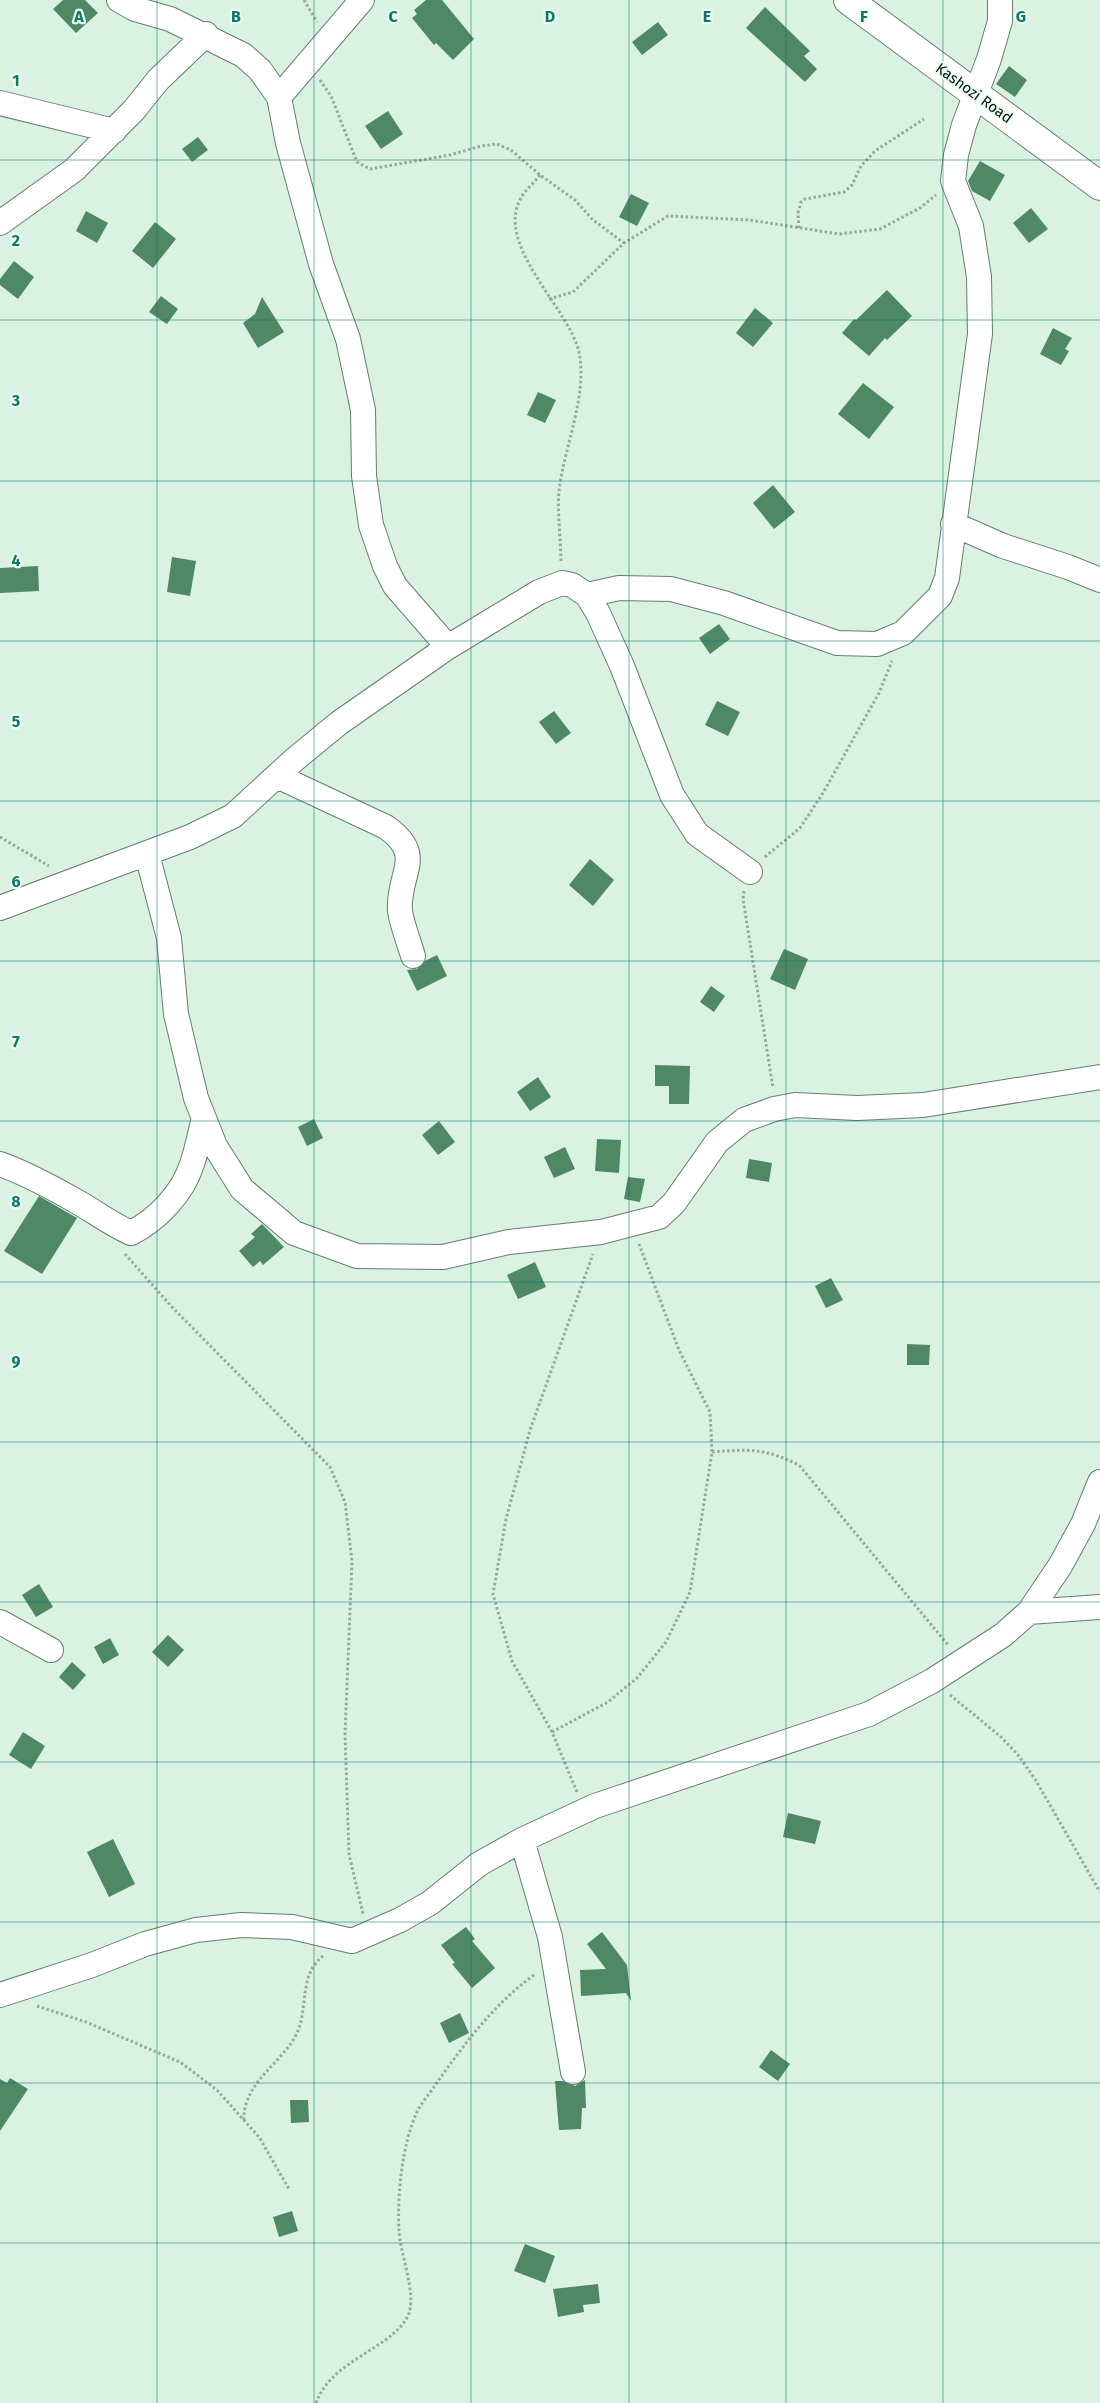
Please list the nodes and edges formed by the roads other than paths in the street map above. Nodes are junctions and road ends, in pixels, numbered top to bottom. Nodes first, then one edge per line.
1 (119, 0) edge
2 (362, 0) edge
3 (848, 0) edge
4 (1000, 0) edge
5 (206, 34) junction
6 (977, 95) junction
7 (279, 97) junction
8 (0, 103) edge
9 (114, 131) junction
10 (1100, 186) edge
11 (0, 223) edge
12 (953, 524) junction
13 (1100, 580) edge
14 (587, 595) junction
15 (448, 646) junction
16 (277, 776) junction
17 (147, 854) junction
18 (750, 872) road end
19 (0, 908) edge
20 (413, 956) dead end
21 (1100, 1076) edge
22 (204, 1118) junction
23 (0, 1164) edge
24 (1100, 1482) edge
25 (1100, 1607) edge
26 (1029, 1612) junction
27 (0, 1622) edge
28 (51, 1650) dead end
29 (522, 1840) junction
30 (0, 1995) edge
31 (574, 2072) dead end

1 - 5 street
2 - 7 street
3 - 6 main road, Kashozi Road
4 - 6 street
5 - 7 street
5 - 9 street
6 - 10 main road, Kashozi Road
6 - 12 street
7 - 15 street
8 - 9 street
9 - 11 street
12 - 13 street
12 - 14 street
14 - 15 street
14 - 18 street
15 - 16 street
16 - 17 street
16 - 20 street
17 - 19 street
17 - 22 street
21 - 22 street
22 - 23 street
24 - 26 street
25 - 26 street
26 - 29 street
27 - 28 street
29 - 30 street
29 - 31 street

